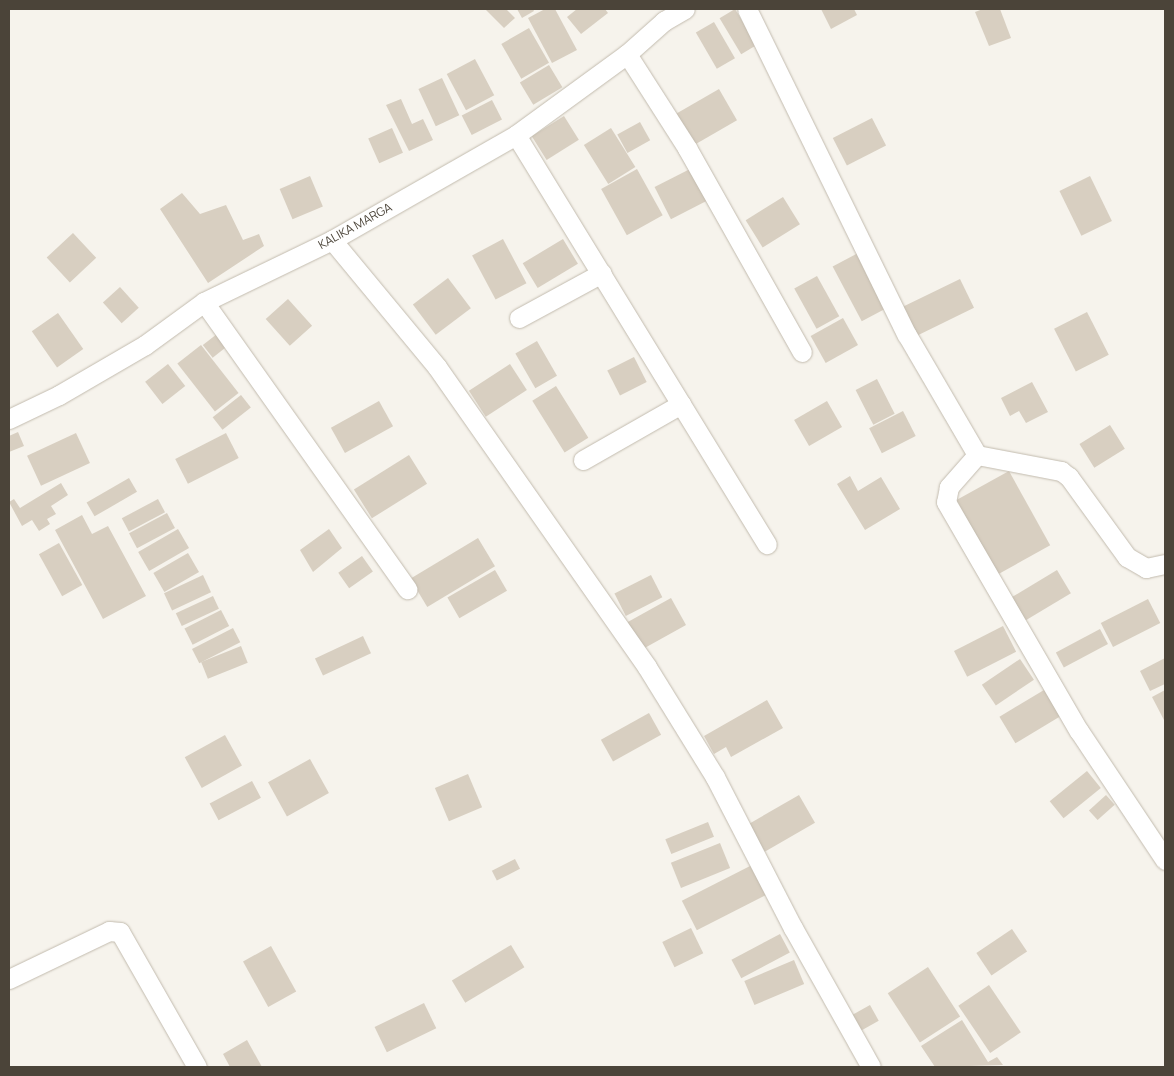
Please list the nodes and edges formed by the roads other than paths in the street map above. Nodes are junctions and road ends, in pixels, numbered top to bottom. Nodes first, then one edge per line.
1 (686, 9) edge
2 (747, 9) edge
3 (627, 54) junction
4 (516, 135) junction
5 (332, 240) junction
6 (602, 273) junction
7 (204, 302) junction
8 (519, 318) dead end
9 (802, 352) dead end
10 (681, 404) junction
11 (9, 419) edge
12 (978, 455) junction
13 (583, 460) dead end
14 (767, 544) dead end
15 (1165, 564) edge
16 (407, 589) dead end
17 (1165, 860) edge
18 (9, 979) edge
19 (197, 1067) edge
20 (871, 1067) edge

1 - 3 street, KALIKA MARGA
2 - 12 street
3 - 4 street, KALIKA MARGA
3 - 9 street
4 - 5 street, KALIKA MARGA
4 - 6 street
5 - 7 street, KALIKA MARGA
5 - 20 street
6 - 8 street
6 - 10 street
7 - 11 street, KALIKA MARGA
7 - 16 street
10 - 13 street
10 - 14 street
12 - 15 street
12 - 17 street
18 - 19 street

